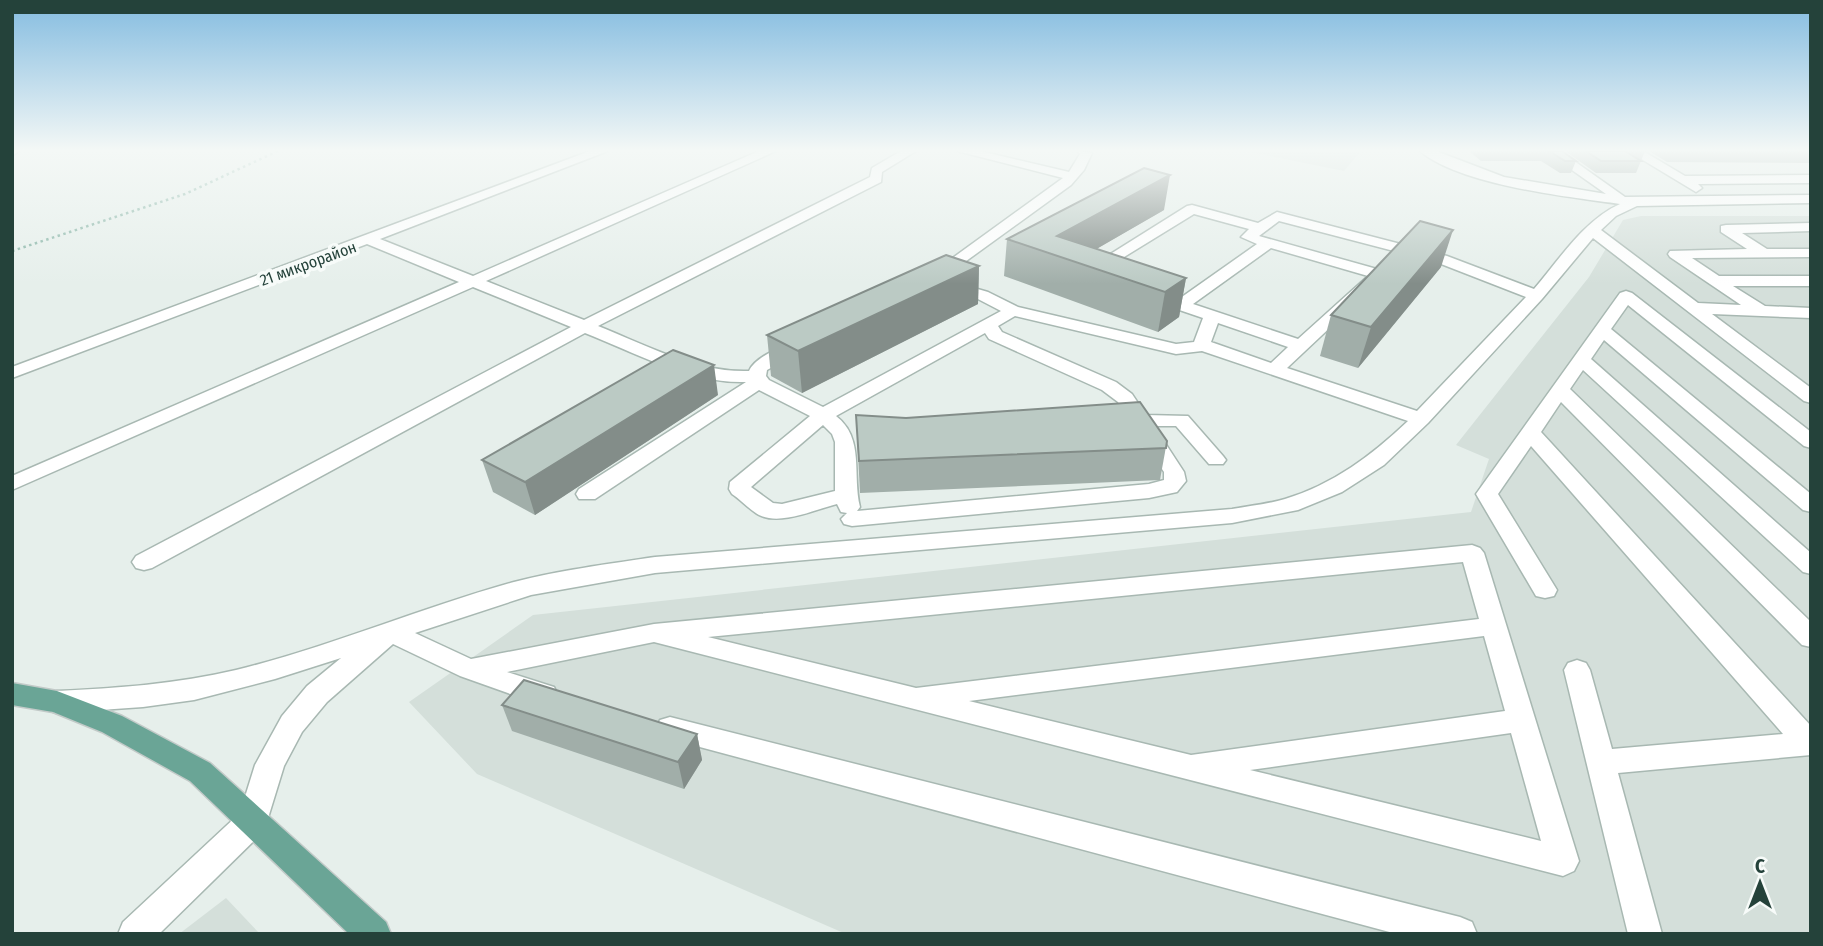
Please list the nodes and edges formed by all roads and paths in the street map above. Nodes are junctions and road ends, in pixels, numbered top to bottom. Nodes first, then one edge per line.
1 (182, 195) edge
2 (486, 195) edge
3 (668, 195) edge
4 (845, 195) edge
5 (1046, 195) edge
6 (1596, 195) edge
7 (1620, 195) edge
8 (1682, 195) edge
9 (1733, 195) edge
10 (1811, 199) edge
11 (1629, 201) junction
12 (1811, 228) edge
13 (1593, 231) junction
14 (1264, 235) junction
15 (369, 240) junction
16 (12, 251) edge
17 (1763, 253) junction
18 (1811, 253) edge
19 (471, 280) junction
20 (1716, 281) junction
21 (1811, 281) edge
22 (1110, 282) edge
23 (941, 283) junction
24 (921, 286) edge
25 (1133, 290) edge
26 (1536, 296) junction
27 (1180, 306) junction
28 (1694, 308) junction
29 (1013, 311) junction
30 (1764, 313) junction
31 (1811, 313) edge
32 (1212, 316) junction
33 (989, 324) junction
34 (585, 326) junction
35 (1602, 330) junction
36 (806, 343) edge
37 (1200, 345) junction
38 (1301, 346) junction
39 (1581, 359) junction
40 (1276, 368) junction
41 (12, 373) edge
42 (758, 379) junction
43 (1560, 390) junction
44 (1811, 397) edge
45 (823, 415) junction
46 (1421, 419) junction
47 (1140, 421) junction
48 (1115, 423) edge
49 (1530, 432) junction
50 (846, 438) junction
51 (870, 438) edge
52 (1811, 442) edge
53 (1216, 460) dead end
54 (12, 484) edge
55 (587, 494) dead end
56 (846, 495) junction
57 (1811, 505) edge
58 (852, 519) junction
59 (859, 546) junction
60 (144, 562) dead end
61 (1811, 566) edge
62 (1545, 590) dead end
63 (1493, 626) junction
64 (390, 632) junction
65 (654, 633) junction
66 (1811, 638) edge
67 (470, 669) junction
68 (1577, 670) dead end
69 (12, 694) edge
70 (911, 697) junction
71 (565, 701) edge
72 (57, 702) junction
73 (1520, 720) junction
74 (645, 722) edge
75 (1810, 743) edge
76 (1601, 762) junction
77 (1186, 766) junction
78 (253, 821) junction
79 (135, 934) edge
80 (374, 934) edge
81 (1460, 934) edge
82 (1645, 934) edge

1 - 16 path
2 - 15 street, 21 микрорайон
3 - 19 street
4 - 34 street
5 - 23 street
6 - 11 street
7 - 11 street
8 - 11 street
9 - 10 street
11 - 13 street
12 - 17 street
13 - 26 street
13 - 28 street
14 - 22 street
14 - 26 street
14 - 27 street
14 - 38 street
15 - 19 street
15 - 41 street, 21 микрорайон
17 - 18 street
17 - 20 street
19 - 34 street
19 - 54 street
20 - 21 street
20 - 30 street
23 - 24 street
23 - 29 street
25 - 27 street
26 - 46 street
27 - 32 street
28 - 30 street
28 - 44 street
29 - 33 street
29 - 37 street
30 - 31 street
32 - 37 street
32 - 38 street
33 - 45 street
33 - 47 street
34 - 42 street
34 - 60 street
35 - 39 street
35 - 52 street
35 - 57 street
36 - 42 street
37 - 40 street
38 - 40 street
39 - 43 street
39 - 61 street
40 - 46 street
42 - 45 street
42 - 55 street
43 - 49 street
43 - 66 street
45 - 50 street
45 - 56 street
46 - 59 street
47 - 48 street
47 - 53 street
47 - 58 street
49 - 62 street
49 - 75 street
50 - 51 street
50 - 56 street
56 - 58 street
58 - 59 street
59 - 64 street
63 - 65 street
63 - 70 street
63 - 73 street
64 - 67 street
64 - 72 street
64 - 78 street
65 - 67 street
65 - 70 street
67 - 71 street
68 - 76 street
69 - 72 main road
70 - 77 street
72 - 78 main road
73 - 77 street
73 - 77 street
74 - 81 street
75 - 76 street
76 - 82 street
78 - 79 street
78 - 80 main road

